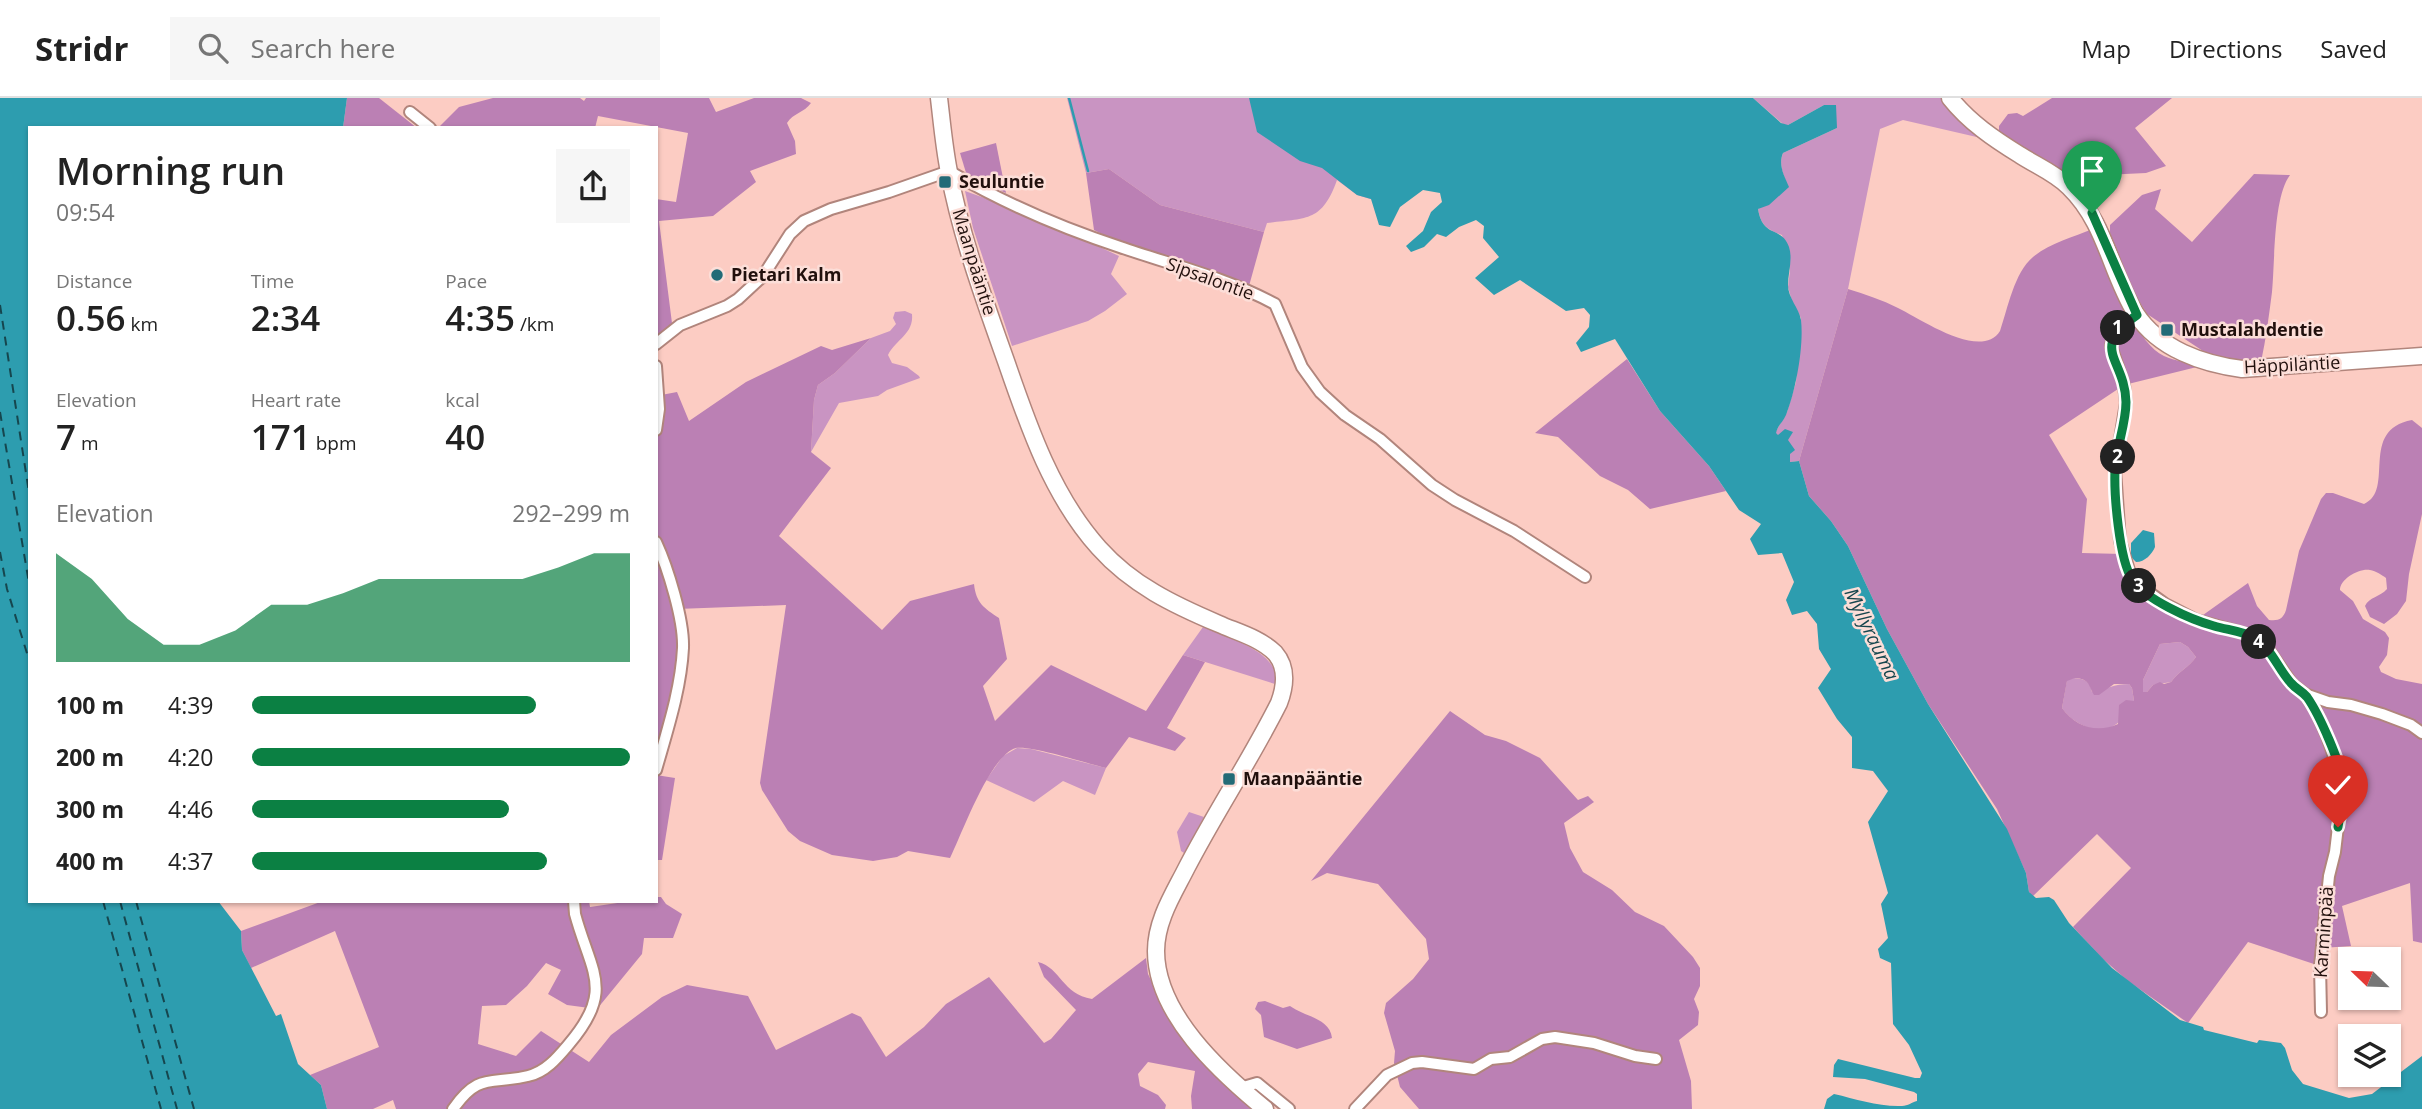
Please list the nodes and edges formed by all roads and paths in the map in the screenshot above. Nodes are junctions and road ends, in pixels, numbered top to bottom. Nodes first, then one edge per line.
1 (939, 98) edge
2 (1950, 98) edge
3 (410, 112) dead end
4 (428, 126) edge
5 (949, 171) junction
6 (2137, 315) junction
7 (658, 342) edge
8 (2422, 356) edge
9 (658, 395) edge
10 (658, 416) edge
11 (658, 546) edge
12 (1585, 577) dead end
13 (2305, 694) junction
14 (2422, 733) edge
15 (658, 763) edge
16 (574, 903) edge
17 (2321, 1012) dead end
18 (1656, 1059) dead end
19 (1240, 1088) junction
20 (453, 1109) edge
21 (1265, 1109) edge
22 (1289, 1109) edge
23 (1355, 1109) edge

1 - 5 street, Maanpääntie
2 - 6 street, Häppiläntie
3 - 4 street
5 - 7 street
5 - 12 street, Sipsalontie
5 - 19 street, Maanpääntie
6 - 8 street, Häppiläntie
6 - 13 street
9 - 10 street
11 - 15 street
13 - 14 street
13 - 17 street, Karminpää
16 - 20 street
18 - 23 street
19 - 21 street, Maanpääntie
19 - 22 street

